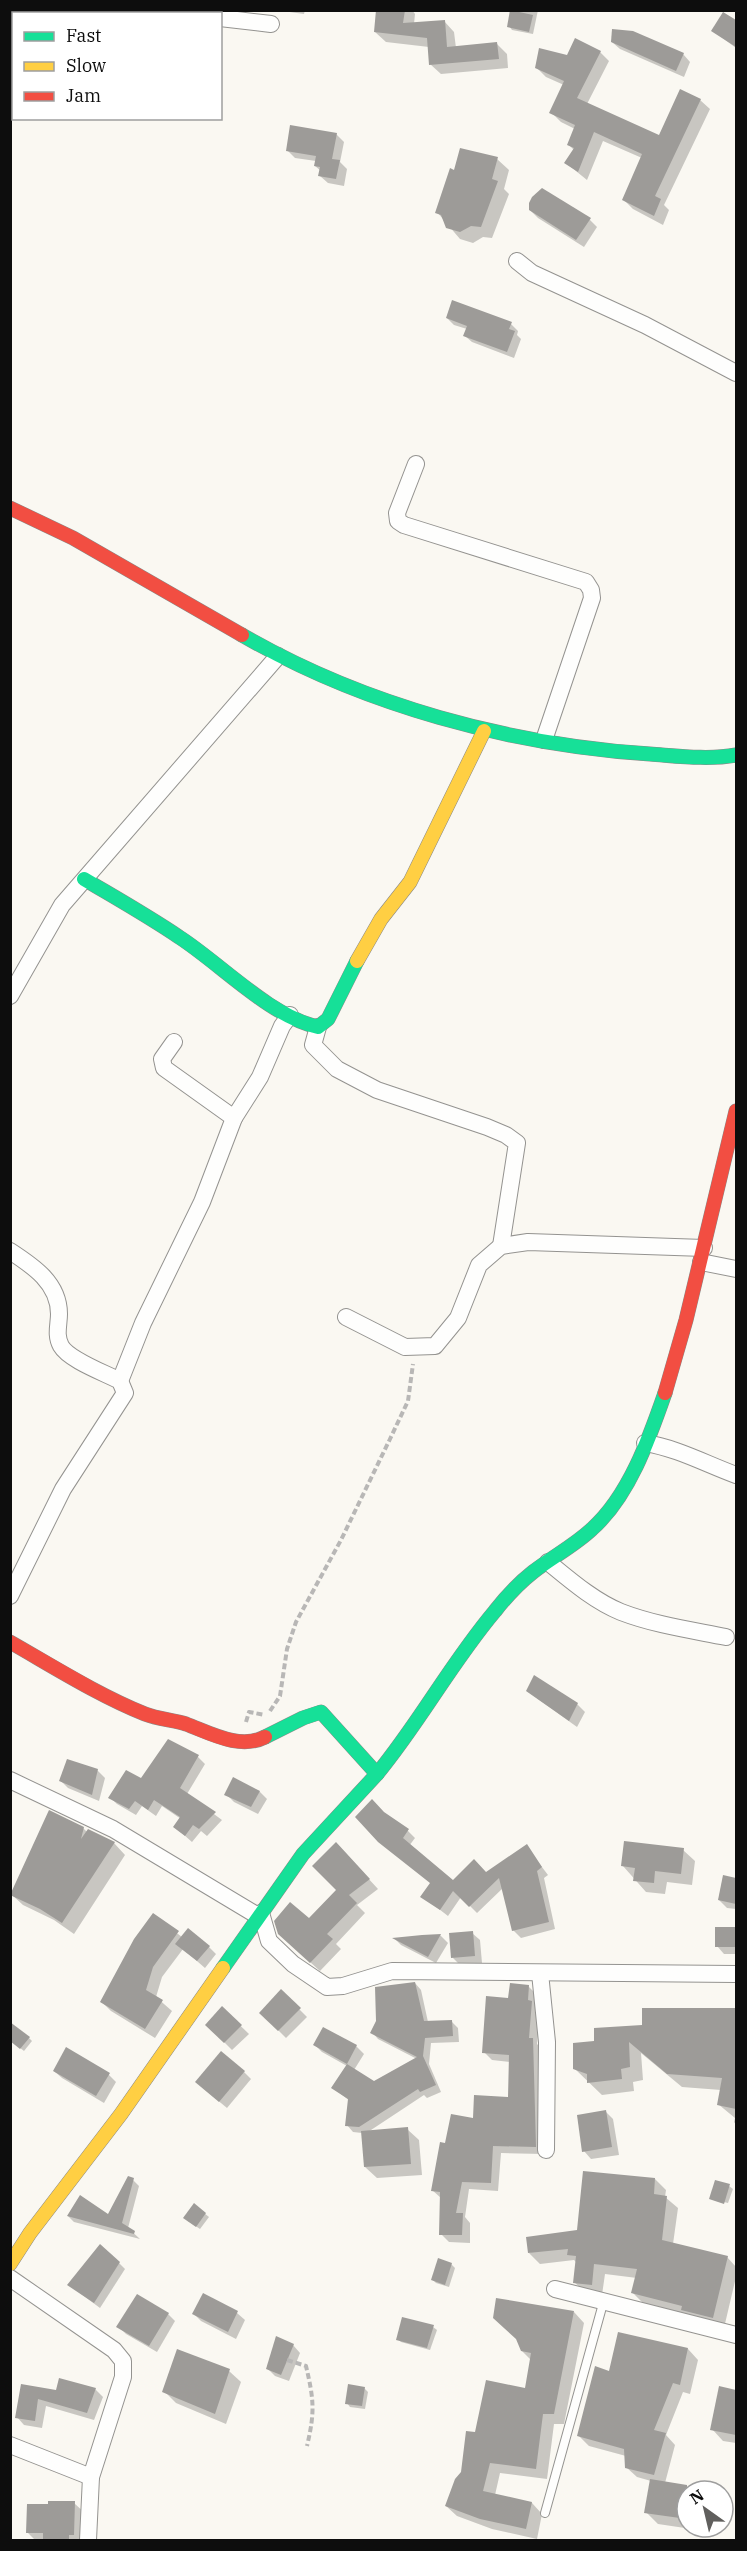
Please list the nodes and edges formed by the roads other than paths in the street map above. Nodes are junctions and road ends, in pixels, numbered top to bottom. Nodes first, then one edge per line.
1 (222, 18) edge
2 (271, 24) dead end
3 (517, 261) dead end
4 (736, 373) edge
5 (416, 464) dead end
6 (10, 508) edge
7 (278, 656) junction
8 (484, 731) junction
9 (544, 740) junction
10 (736, 755) edge
11 (84, 879) junction
12 (10, 996) edge
13 (290, 1015) junction
14 (318, 1027) junction
15 (174, 1042) dead end
16 (736, 1111) edge
17 (234, 1118) junction
18 (501, 1246) junction
19 (10, 1251) edge
20 (703, 1255) junction
21 (736, 1269) edge
22 (346, 1317) dead end
23 (120, 1381) junction
24 (645, 1443) junction
25 (736, 1475) edge
26 (548, 1562) junction
27 (10, 1596) edge
28 (726, 1637) dead end
29 (10, 1642) edge
30 (377, 1774) junction
31 (10, 1780) edge
32 (260, 1915) junction
33 (540, 1973) junction
34 (736, 1974) edge
35 (546, 2150) dead end
36 (10, 2264) edge
37 (10, 2278) edge
38 (555, 2289) dead end
39 (604, 2300) junction
40 (736, 2335) edge
41 (10, 2445) edge
42 (91, 2477) junction
43 (545, 2513) dead end
44 (88, 2541) edge

1 - 2 street
3 - 4 street
5 - 9 street
6 - 7 street
7 - 8 street
7 - 11 street
8 - 9 street
8 - 14 street
9 - 10 street
11 - 12 street
11 - 13 street
13 - 14 street
13 - 17 street
14 - 18 street
15 - 17 street
16 - 20 street
17 - 23 street
18 - 20 street
18 - 22 street
19 - 23 street
20 - 21 street
20 - 24 street
23 - 27 street
24 - 25 street
24 - 26 street
26 - 28 street
26 - 30 street
29 - 30 street
30 - 32 street
31 - 32 street
32 - 33 street
32 - 36 street
33 - 34 street
33 - 35 street
37 - 42 street
38 - 39 street
39 - 40 street
39 - 43 lane
41 - 42 street
42 - 44 street

